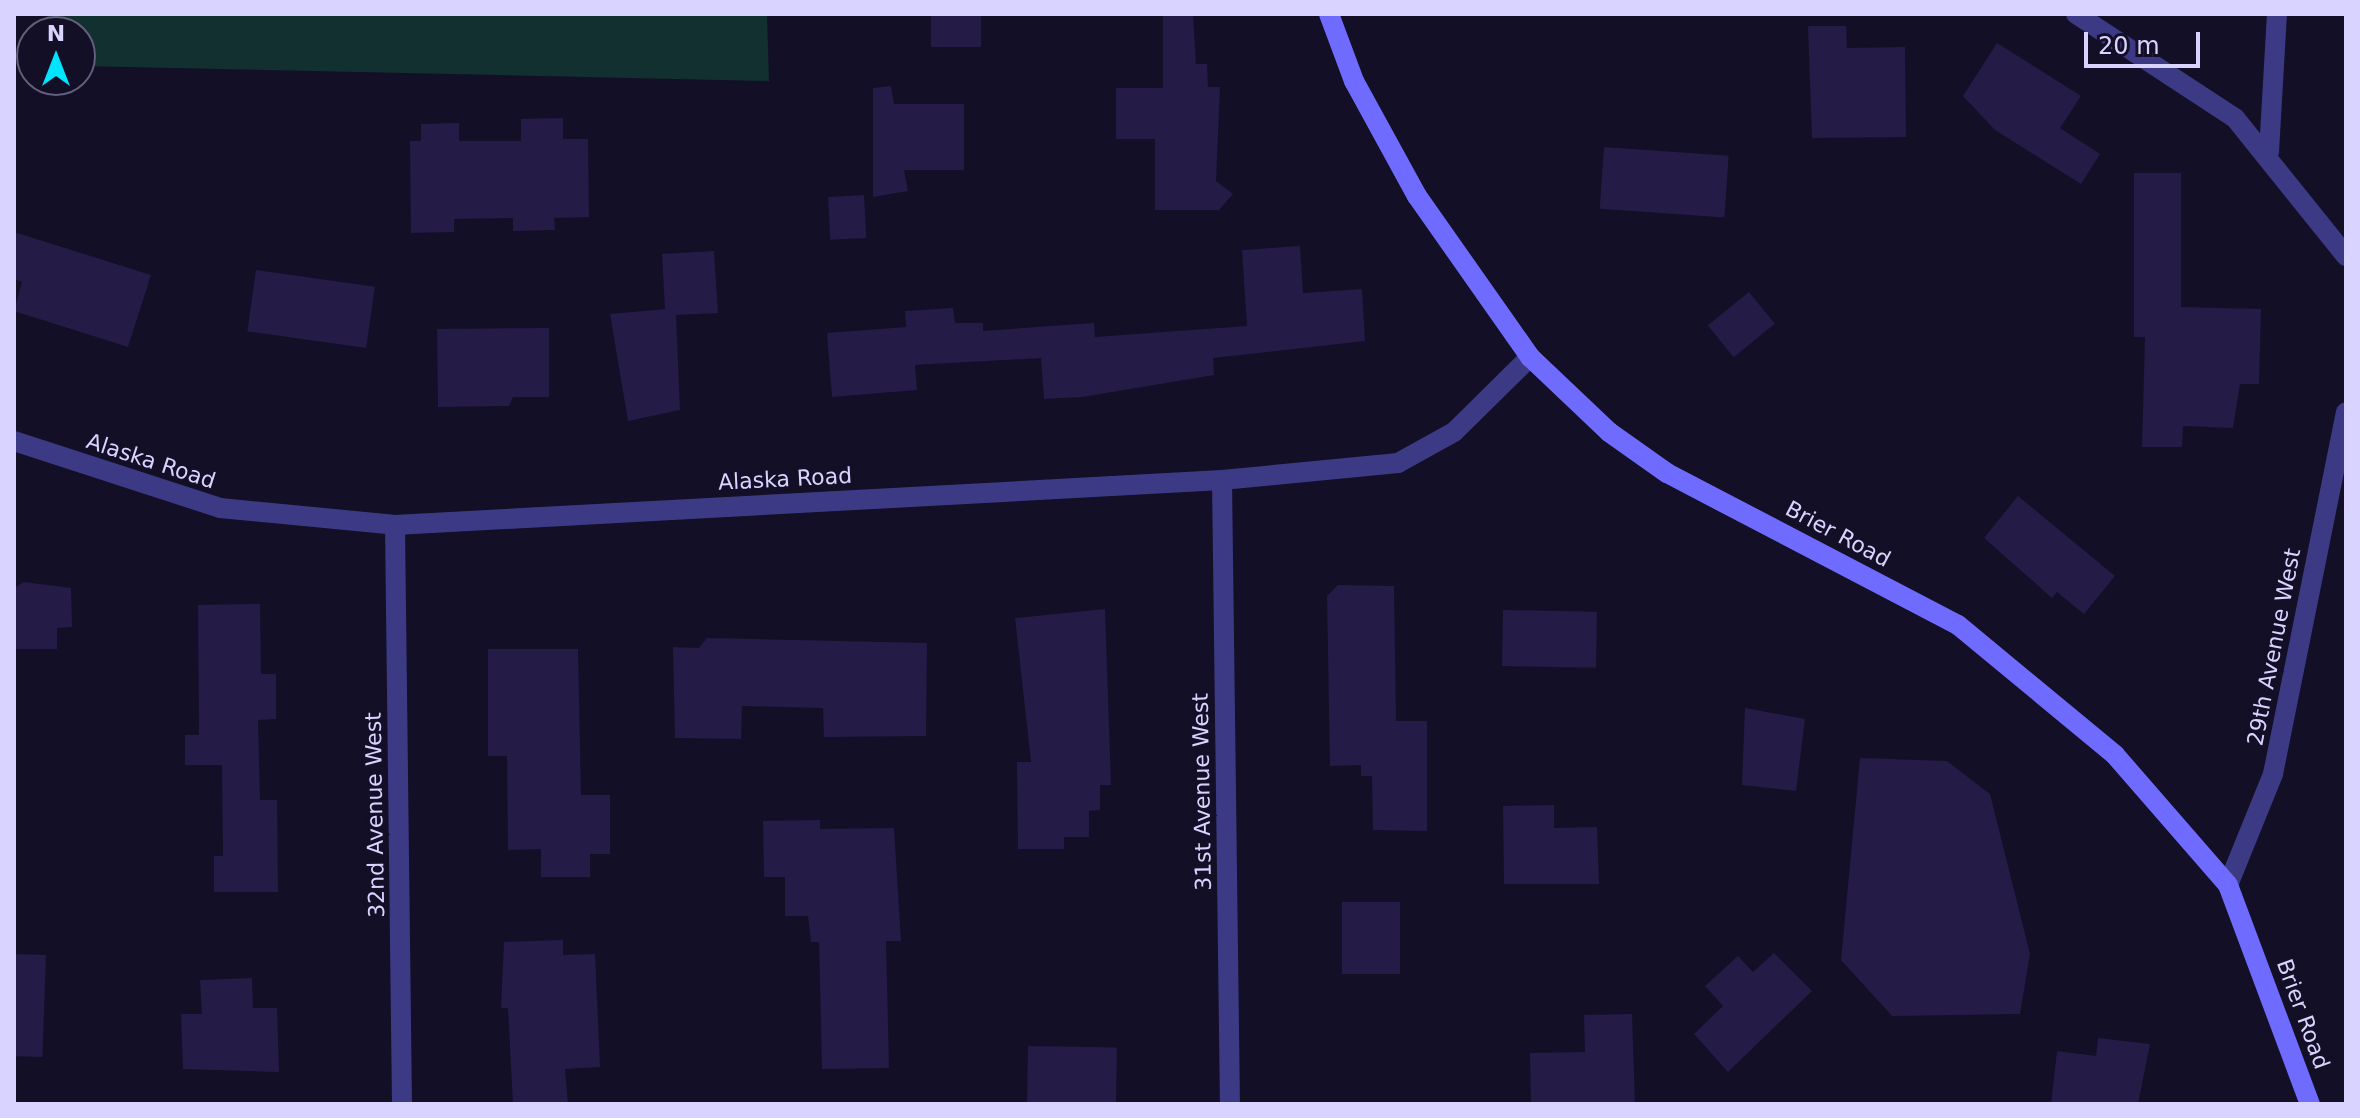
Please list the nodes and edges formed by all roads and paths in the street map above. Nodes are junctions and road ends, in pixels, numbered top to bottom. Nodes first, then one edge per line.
1 (1329, 14) edge
2 (2076, 14) edge
3 (2277, 14) edge
4 (2269, 152) junction
5 (2346, 256) edge
6 (1530, 357) junction
7 (2346, 412) edge
8 (14, 441) edge
9 (1222, 480) junction
10 (395, 525) junction
11 (2228, 885) junction
12 (402, 1104) edge
13 (1230, 1104) edge
14 (2310, 1104) edge

1 - 6 main road, Brier Road
2 - 4 street
3 - 4 street
4 - 5 street
6 - 9 street, Alaska Road
6 - 11 main road, Brier Road
7 - 11 street, 29th Avenue West
8 - 10 street, Alaska Road
9 - 10 street, Alaska Road
9 - 13 street, 31st Avenue West
10 - 12 street, 32nd Avenue West
11 - 14 main road, Brier Road

